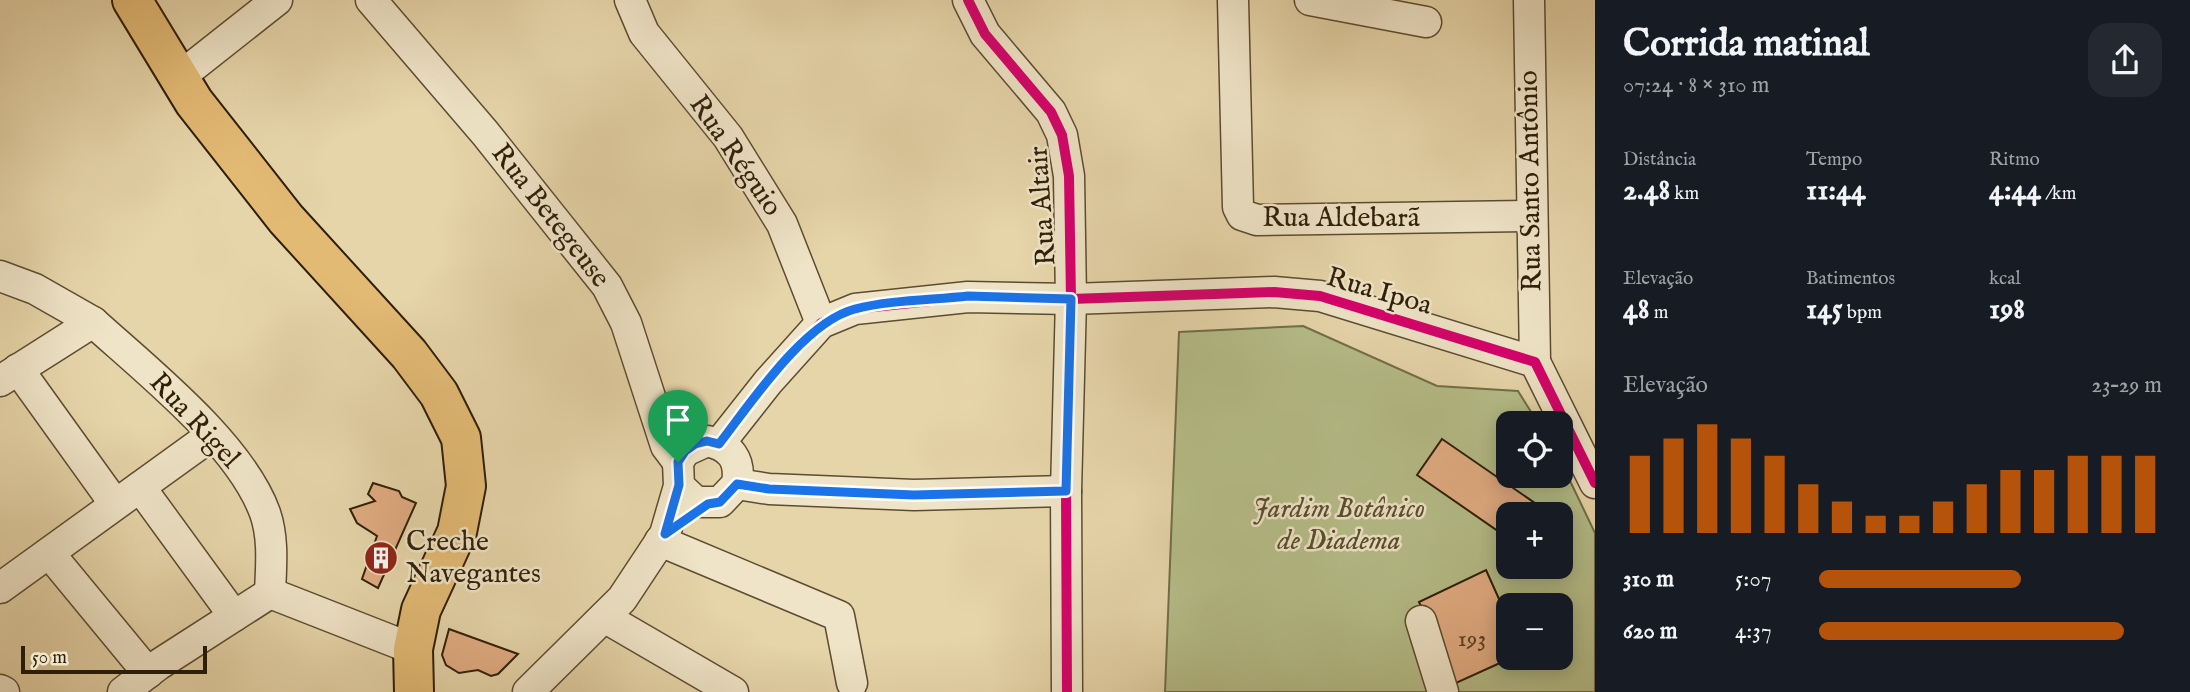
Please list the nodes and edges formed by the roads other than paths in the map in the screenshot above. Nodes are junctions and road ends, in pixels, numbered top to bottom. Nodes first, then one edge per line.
1 (132, 0) edge
2 (277, 0) edge
3 (371, 0) edge
4 (630, 0) edge
5 (968, 0) edge
6 (1233, 0) edge
7 (1310, 0) edge
8 (1529, 0) edge
9 (1426, 22) dead end
10 (177, 79) junction
11 (1531, 216) junction
12 (0, 276) edge
13 (1071, 299) junction
14 (93, 322) junction
15 (821, 323) junction
16 (1535, 362) junction
17 (11, 365) edge
18 (212, 435) junction
19 (719, 444) junction
20 (679, 474) junction
21 (1595, 483) edge
22 (737, 484) junction
23 (140, 486) junction
24 (1066, 491) junction
25 (116, 504) junction
26 (708, 504) junction
27 (662, 538) junction
28 (49, 552) junction
29 (0, 588) edge
30 (270, 593) junction
31 (234, 617) junction
32 (604, 617) junction
33 (1420, 621) dead end
34 (413, 649) junction
35 (148, 673) junction
36 (852, 689) edge
37 (123, 692) edge
38 (414, 692) edge
39 (528, 692) edge
40 (733, 692) edge
41 (1067, 692) edge
42 (1443, 692) edge

1 - 10 main road
2 - 10 street
3 - 20 street, Rua Betegeuse
4 - 15 street, Rua Réguio
5 - 13 street, Rua Altair
6 - 11 street, Rua Aldebarã
7 - 9 street
8 - 11 street, Rua Santo Antônio
10 - 34 main road
11 - 16 street, Rua Santo Antônio
12 - 14 street, Rua Rigel
13 - 15 street, Rua Ipoa
13 - 16 street, Rua Ipoa
13 - 24 street, Rua Altair
14 - 17 street
14 - 18 street, Rua Rigel
15 - 19 street
16 - 21 street
17 - 25 street
18 - 23 street
18 - 30 street, Rua Rigel
19 - 20 street
19 - 22 street
20 - 26 street
20 - 27 street
22 - 24 street
22 - 26 street
23 - 25 street
23 - 31 street
24 - 41 street, Rua Altair
25 - 28 street
26 - 27 street
27 - 32 street
27 - 36 street
28 - 29 street
28 - 35 street
30 - 31 street
30 - 34 street
31 - 35 street
32 - 39 street
32 - 40 street
33 - 42 street
34 - 38 main road
35 - 37 street

